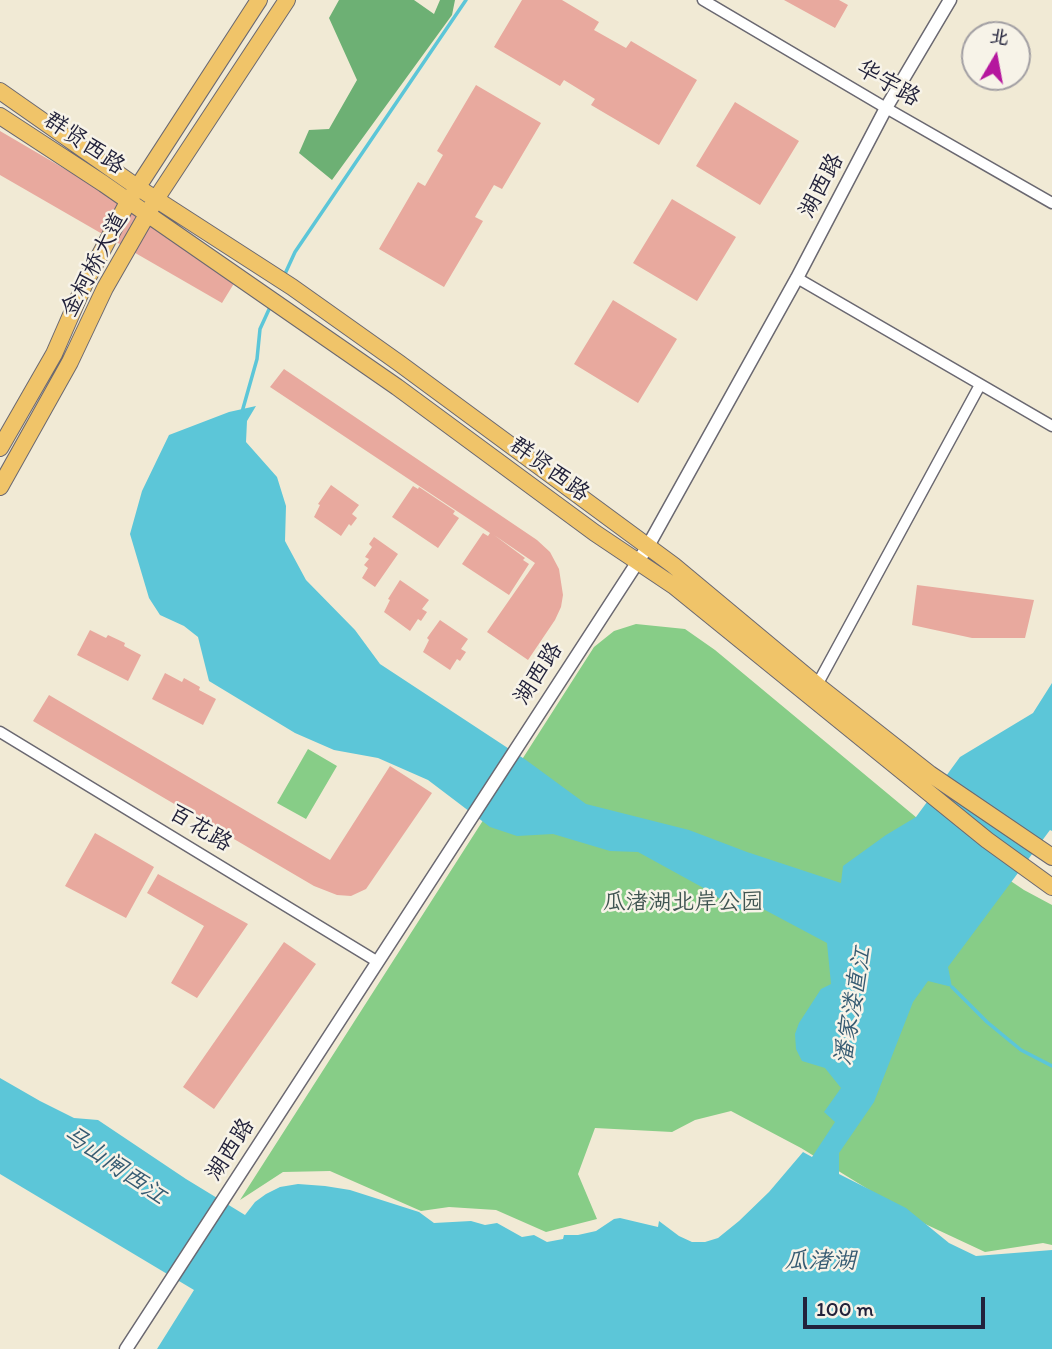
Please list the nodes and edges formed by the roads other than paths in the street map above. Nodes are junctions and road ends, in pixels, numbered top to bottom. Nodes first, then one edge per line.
1 (259, 0) edge
2 (286, 0) edge
3 (703, 0) edge
4 (950, 0) edge
5 (0, 91) edge
6 (886, 108) junction
7 (0, 116) edge
8 (137, 187) junction
9 (156, 199) junction
10 (128, 202) junction
11 (1052, 203) edge
12 (148, 215) junction
13 (797, 278) junction
14 (980, 386) junction
15 (1052, 425) edge
16 (0, 448) edge
17 (0, 487) edge
18 (648, 546) junction
19 (638, 562) junction
20 (817, 685) junction
21 (0, 732) edge
22 (924, 779) junction
23 (1052, 858) edge
24 (1052, 887) edge
25 (377, 962) junction
26 (125, 1349) edge

1 - 8 main road, 金柯桥大道
2 - 9 main road, 金柯桥大道
3 - 6 street, 华宇路
4 - 6 street, 湖西路
5 - 8 main road, 群贤西路
6 - 11 street, 华宇路
6 - 13 street, 湖西路
7 - 10 main road, 群贤西路
8 - 9 main road, 群贤西路
8 - 10 main road, 金柯桥大道
9 - 12 main road, 金柯桥大道
9 - 18 main road, 群贤西路
10 - 12 main road, 群贤西路
10 - 16 main road, 金柯桥大道
12 - 17 main road, 金柯桥大道
12 - 19 main road, 群贤西路
13 - 14 street
13 - 18 street, 湖西路
14 - 15 street
14 - 20 street
18 - 19 street, 湖西路
18 - 20 main road, 群贤西路
19 - 22 main road, 群贤西路
19 - 25 street, 湖西路
20 - 22 main road, 群贤西路
21 - 25 street, 百花路
22 - 23 main road, 群贤西路
22 - 24 main road, 群贤西路
25 - 26 street, 湖西路

